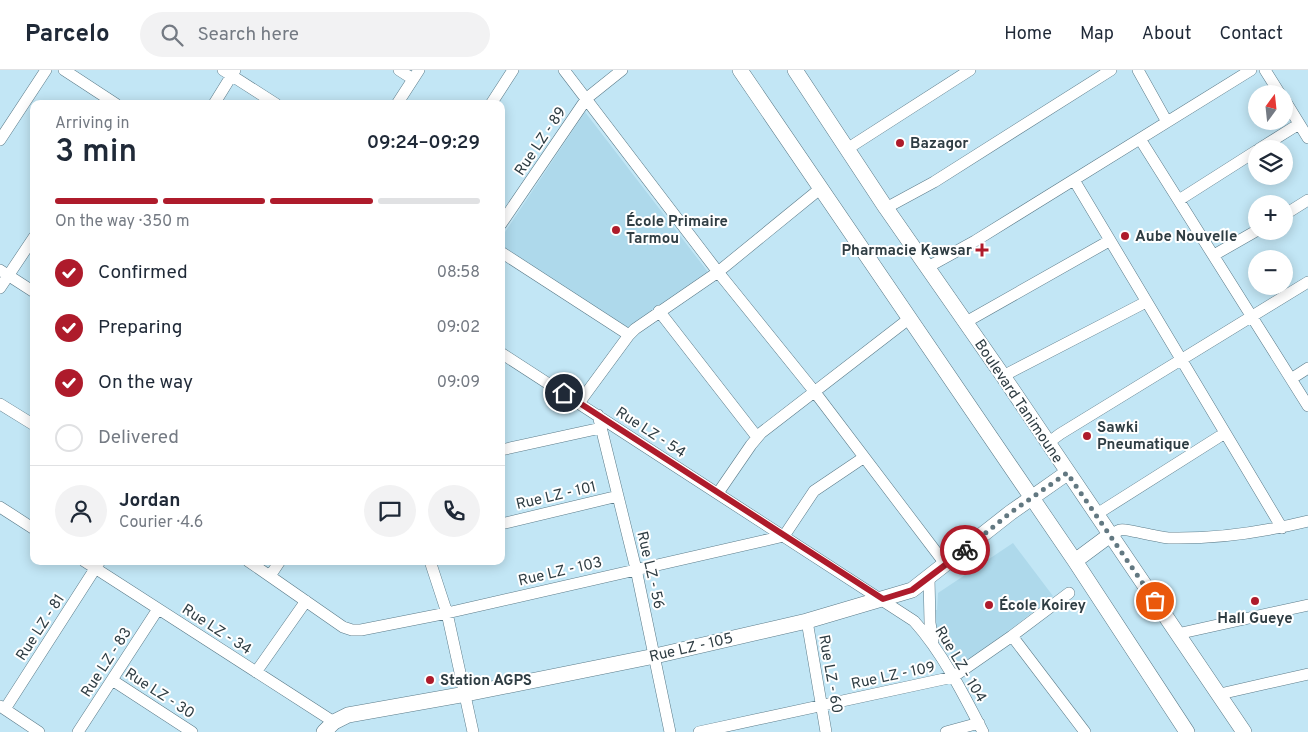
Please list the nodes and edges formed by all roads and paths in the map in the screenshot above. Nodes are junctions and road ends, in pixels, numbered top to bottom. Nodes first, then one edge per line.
1 (46, 70) edge
2 (64, 70) edge
3 (399, 70) edge
4 (514, 70) edge
5 (564, 70) edge
6 (622, 70) edge
7 (740, 70) edge
8 (795, 70) edge
9 (1111, 70) edge
10 (1138, 70) edge
11 (1251, 70) edge
12 (1265, 70) edge
13 (230, 72) edge
14 (962, 72) edge
15 (416, 74) edge
16 (1274, 85) edge
17 (586, 98) junction
18 (110, 100) edge
19 (216, 100) edge
20 (270, 100) edge
21 (400, 100) edge
22 (494, 100) edge
23 (1293, 114) edge
24 (1167, 122) junction
25 (1299, 124) junction
26 (1308, 138) edge
27 (1140, 139) junction
28 (0, 140) edge
29 (1274, 140) edge
30 (847, 149) junction
31 (1248, 156) edge
32 (1074, 180) junction
33 (821, 188) junction
34 (1179, 200) junction
35 (1308, 200) edge
36 (886, 208) junction
37 (1293, 209) edge
38 (505, 218) edge
39 (1248, 236) edge
40 (1109, 241) junction
41 (30, 242) edge
42 (505, 255) edge
43 (1214, 255) junction
44 (928, 267) junction
45 (4, 272) edge
46 (718, 272) junction
47 (1308, 282) edge
48 (0, 288) edge
49 (30, 289) edge
50 (1146, 302) junction
51 (659, 311) junction
52 (1252, 317) junction
53 (910, 318) junction
54 (966, 322) junction
55 (629, 335) junction
56 (505, 356) edge
57 (1182, 360) junction
58 (1308, 368) edge
59 (1003, 376) junction
60 (1291, 378) junction
61 (814, 391) junction
62 (579, 403) junction
63 (0, 404) edge
64 (1308, 406) edge
65 (598, 415) junction
66 (30, 423) edge
67 (601, 428) junction
68 (1225, 433) junction
69 (757, 438) junction
70 (505, 442) edge
71 (1048, 444) junction
72 (513, 447) junction
73 (505, 449) edge
74 (863, 458) junction
75 (1067, 473) junction
76 (718, 493) junction
77 (618, 496) junction
78 (1032, 498) junction
79 (0, 507) edge
80 (1097, 514) junction
81 (1308, 521) edge
82 (505, 523) edge
83 (30, 526) edge
84 (1282, 528) junction
85 (784, 536) junction
86 (1110, 536) junction
87 (1075, 561) junction
88 (98, 565) edge
89 (254, 565) edge
90 (277, 565) edge
91 (431, 565) edge
92 (946, 565) junction
93 (636, 570) junction
94 (270, 576) junction
95 (929, 578) junction
96 (1069, 593) dead end
97 (883, 599) junction
98 (306, 601) junction
99 (1308, 605) edge
100 (158, 609) junction
101 (447, 613) junction
102 (807, 621) junction
103 (1178, 634) junction
104 (1012, 636) junction
105 (934, 646) junction
106 (655, 656) junction
107 (256, 672) junction
108 (1308, 674) edge
109 (952, 677) junction
110 (112, 680) junction
111 (466, 694) junction
112 (1220, 694) junction
113 (821, 706) junction
114 (2, 708) edge
115 (329, 727) edge
116 (748, 727) edge
117 (981, 728) edge
118 (39, 732) edge
119 (78, 732) edge
120 (192, 732) edge
121 (473, 732) edge
122 (670, 732) edge
123 (699, 732) edge
124 (826, 732) edge
125 (946, 732) edge
126 (1085, 732) edge
127 (1188, 732) edge
128 (1244, 732) edge

1 - 28 street
2 - 18 street
3 - 15 street
4 - 22 street
5 - 17 street
6 - 17 street, Rue LZ - 89
7 - 33 main road
8 - 30 main road, Boulevard Tanimoune
9 - 36 street
10 - 24 street
11 - 24 street
12 - 16 street
13 - 19 street
13 - 20 street
14 - 30 street
15 - 21 street
17 - 38 street, Rue LZ - 89
17 - 46 street
23 - 25 street
24 - 27 street
25 - 26 street
25 - 29 street
27 - 32 street
27 - 34 street
30 - 36 main road, Boulevard Tanimoune
31 - 34 street
32 - 40 street
32 - 44 street
33 - 46 street
33 - 53 main road
34 - 43 street
35 - 37 street
36 - 44 main road, Boulevard Tanimoune
39 - 43 street
40 - 50 street
40 - 54 street
41 - 45 street
42 - 55 street
43 - 52 street
44 - 54 main road, Boulevard Tanimoune
45 - 48 street
45 - 49 street
46 - 51 street
46 - 61 street
47 - 52 street
50 - 57 street
50 - 59 street
51 - 55 street
51 - 69 street
52 - 57 street
52 - 60 street
53 - 61 street
53 - 78 main road
54 - 59 main road, Boulevard Tanimoune
55 - 62 street
56 - 62 street, Rue LZ - 54
57 - 68 street
57 - 71 street
58 - 60 street
59 - 71 main road, Boulevard Tanimoune
60 - 64 street
61 - 69 street
61 - 74 street
62 - 65 street, Rue LZ - 54
63 - 66 street
65 - 67 street, Rue LZ - 56
65 - 76 street, Rue LZ - 54
67 - 72 street
67 - 77 street, Rue LZ - 56
68 - 80 street
68 - 84 street
69 - 76 street
70 - 72 street
71 - 75 main road, Boulevard Tanimoune
72 - 73 street
74 - 85 street
74 - 92 street
75 - 78 main road, Rue LZ - 105
75 - 80 main road, Boulevard Tanimoune
76 - 85 street, Rue LZ - 54
77 - 82 street, Rue LZ - 101
77 - 93 street, Rue LZ - 56
78 - 87 main road
78 - 92 main road, Rue LZ - 105
79 - 83 street
80 - 86 main road, Boulevard Tanimoune
81 - 84 street
84 - 86 street
85 - 93 street, Rue LZ - 103
85 - 97 street, Rue LZ - 104
86 - 87 main road
86 - 103 main road, Boulevard Tanimoune
87 - 127 main road
88 - 100 street, Rue LZ - 34
88 - 114 street, Rue LZ - 81
89 - 94 street
90 - 94 street
91 - 101 street
92 - 95 main road, Rue LZ - 105
93 - 101 street, Rue LZ - 103
93 - 106 street, Rue LZ - 56
94 - 98 street
95 - 97 main road, Rue LZ - 105
95 - 105 street
96 - 104 street, Rue LZ - 109
97 - 102 main road, Rue LZ - 105
97 - 105 street, Rue LZ - 104
98 - 101 street, Rue LZ - 103
98 - 107 street
99 - 103 street
100 - 107 street, Rue LZ - 34
100 - 110 street, Rue LZ - 83
101 - 111 street
102 - 106 main road, Rue LZ - 105
102 - 113 street, Rue LZ - 60
103 - 112 main road, Boulevard Tanimoune
104 - 109 street, Rue LZ - 109
104 - 126 street
105 - 109 street, Rue LZ - 104
106 - 111 main road, Rue LZ - 105
106 - 122 street, Rue LZ - 56
107 - 115 street, Rue LZ - 34
108 - 112 street
109 - 113 street, Rue LZ - 109
109 - 117 street, Rue LZ - 104
110 - 119 street, Rue LZ - 83
110 - 120 street, Rue LZ - 30
111 - 115 main road, Rue LZ - 105
111 - 121 street
112 - 128 main road, Boulevard Tanimoune
113 - 116 street, Rue LZ - 109
113 - 124 street, Rue LZ - 60
114 - 118 street
116 - 123 street, Rue LZ - 109
117 - 125 street

